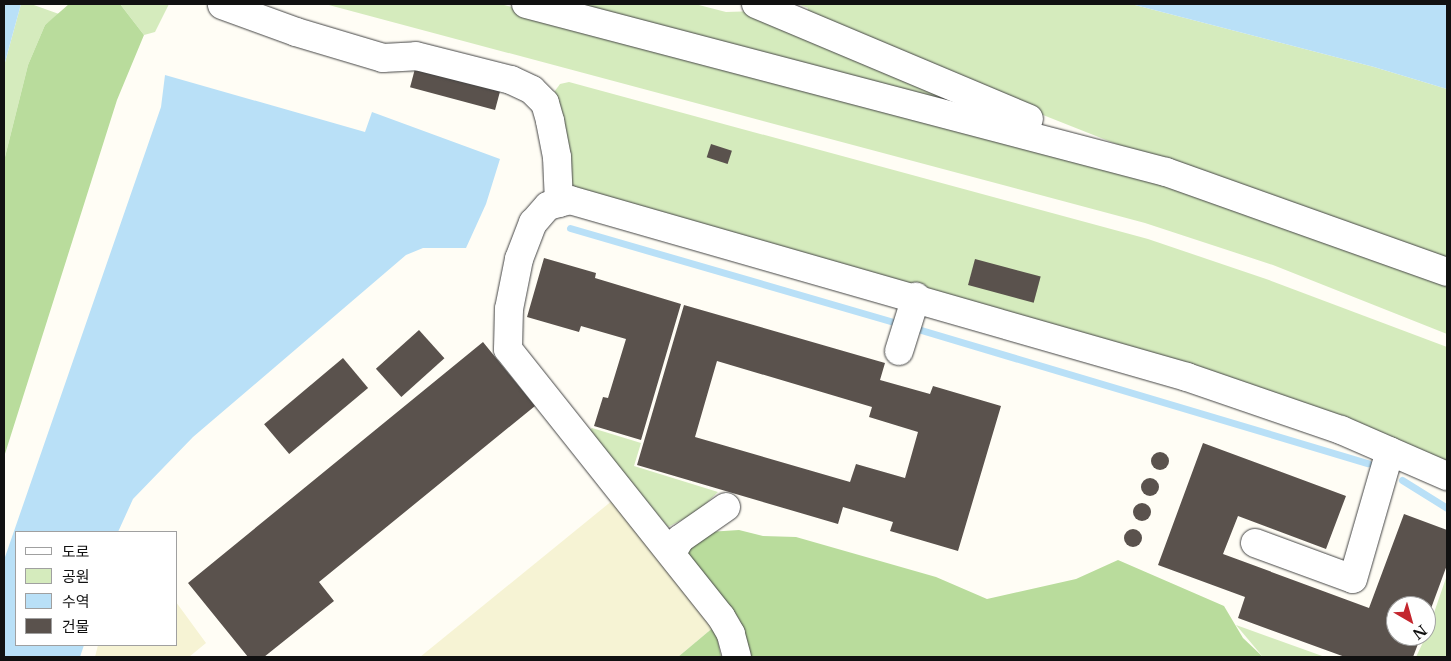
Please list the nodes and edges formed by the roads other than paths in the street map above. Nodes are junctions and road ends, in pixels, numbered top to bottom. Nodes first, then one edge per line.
1 (526, 4) edge
2 (756, 4) edge
3 (222, 5) dead end
4 (1060, 142) junction
5 (559, 203) junction
6 (1447, 272) edge
7 (1390, 451) junction
8 (1447, 476) edge
9 (726, 507) dead end
10 (1255, 543) dead end
11 (672, 553) junction
12 (737, 657) edge

1 - 4 street
2 - 4 street
3 - 5 street
4 - 6 street
5 - 7 street
5 - 11 street
7 - 8 street
7 - 10 street
9 - 11 street
11 - 12 street

